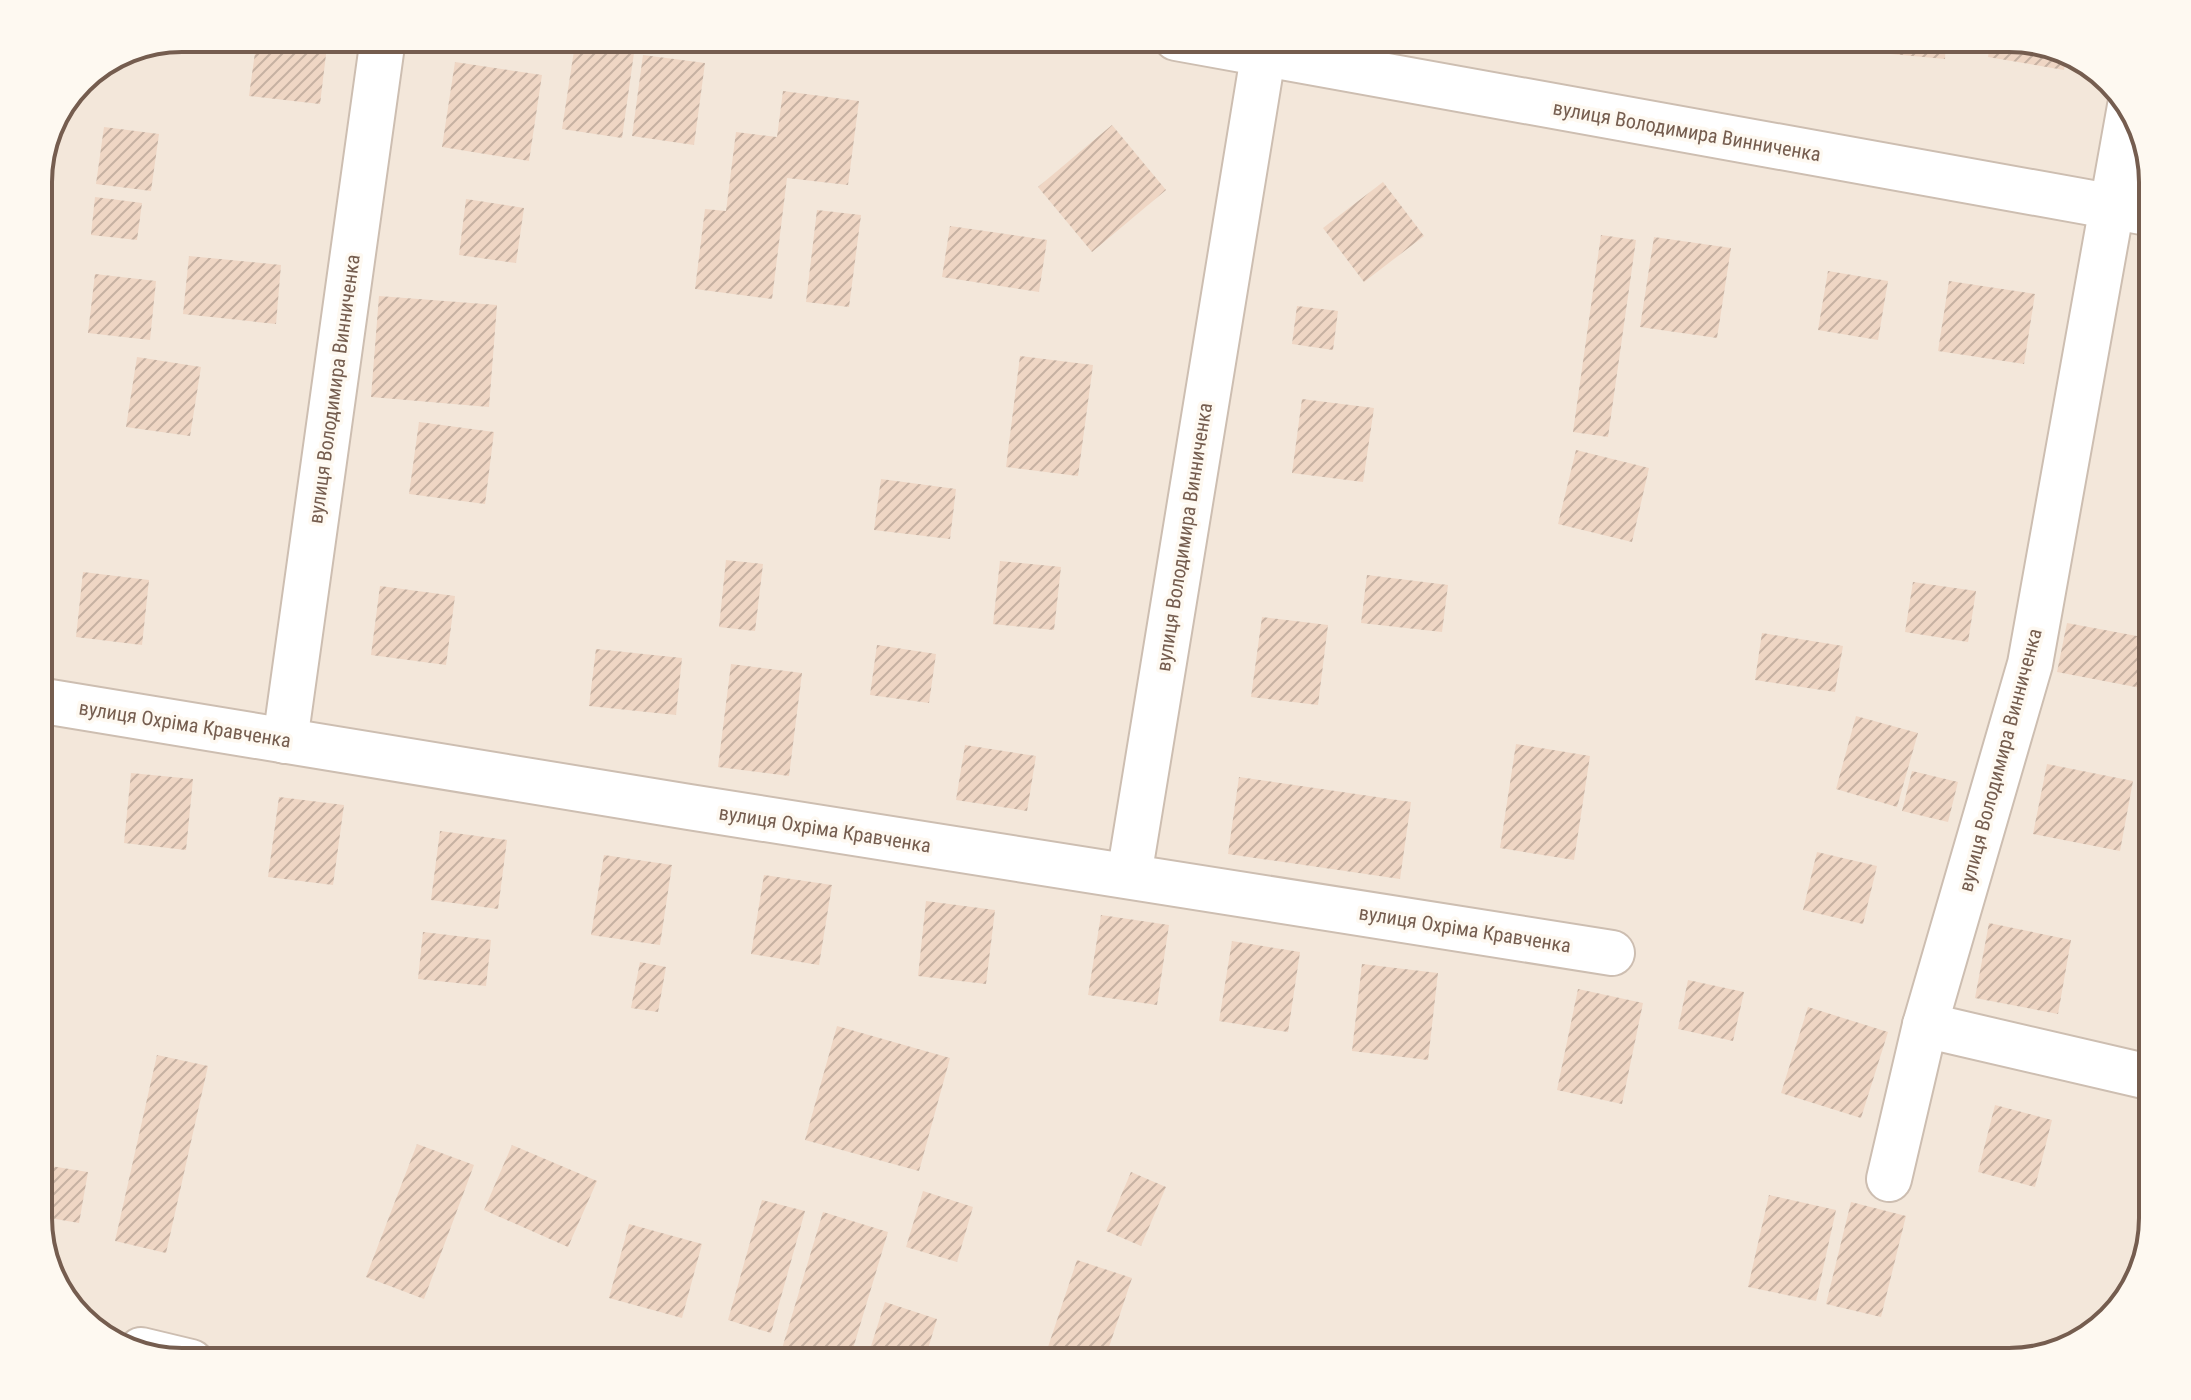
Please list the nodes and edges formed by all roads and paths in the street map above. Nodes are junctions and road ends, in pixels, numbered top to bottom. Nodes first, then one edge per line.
1 (381, 52) edge
2 (1264, 52) edge
3 (1297, 52) edge
4 (2126, 126) edge
5 (2111, 207) junction
6 (2139, 212) edge
7 (52, 702) edge
8 (285, 741) junction
9 (1129, 876) junction
10 (1612, 953) dead end
11 (1925, 1025) junction
12 (2139, 1075) edge
13 (1889, 1179) dead end

1 - 8 street, вулиця Володимира Винниченка
2 - 9 street, вулиця Володимира Винниченка
3 - 5 street, вулиця Володимира Винниченка
4 - 5 street, вулиця Володимира Винниченка
5 - 6 street, вулиця Володимира Винниченка
5 - 11 street, вулиця Володимира Винниченка
7 - 8 street, вулиця Охріма Кравченка
8 - 9 street, вулиця Охріма Кравченка
9 - 10 street, вулиця Охріма Кравченка
11 - 12 street
11 - 13 street, вулиця Володимира Винниченка

